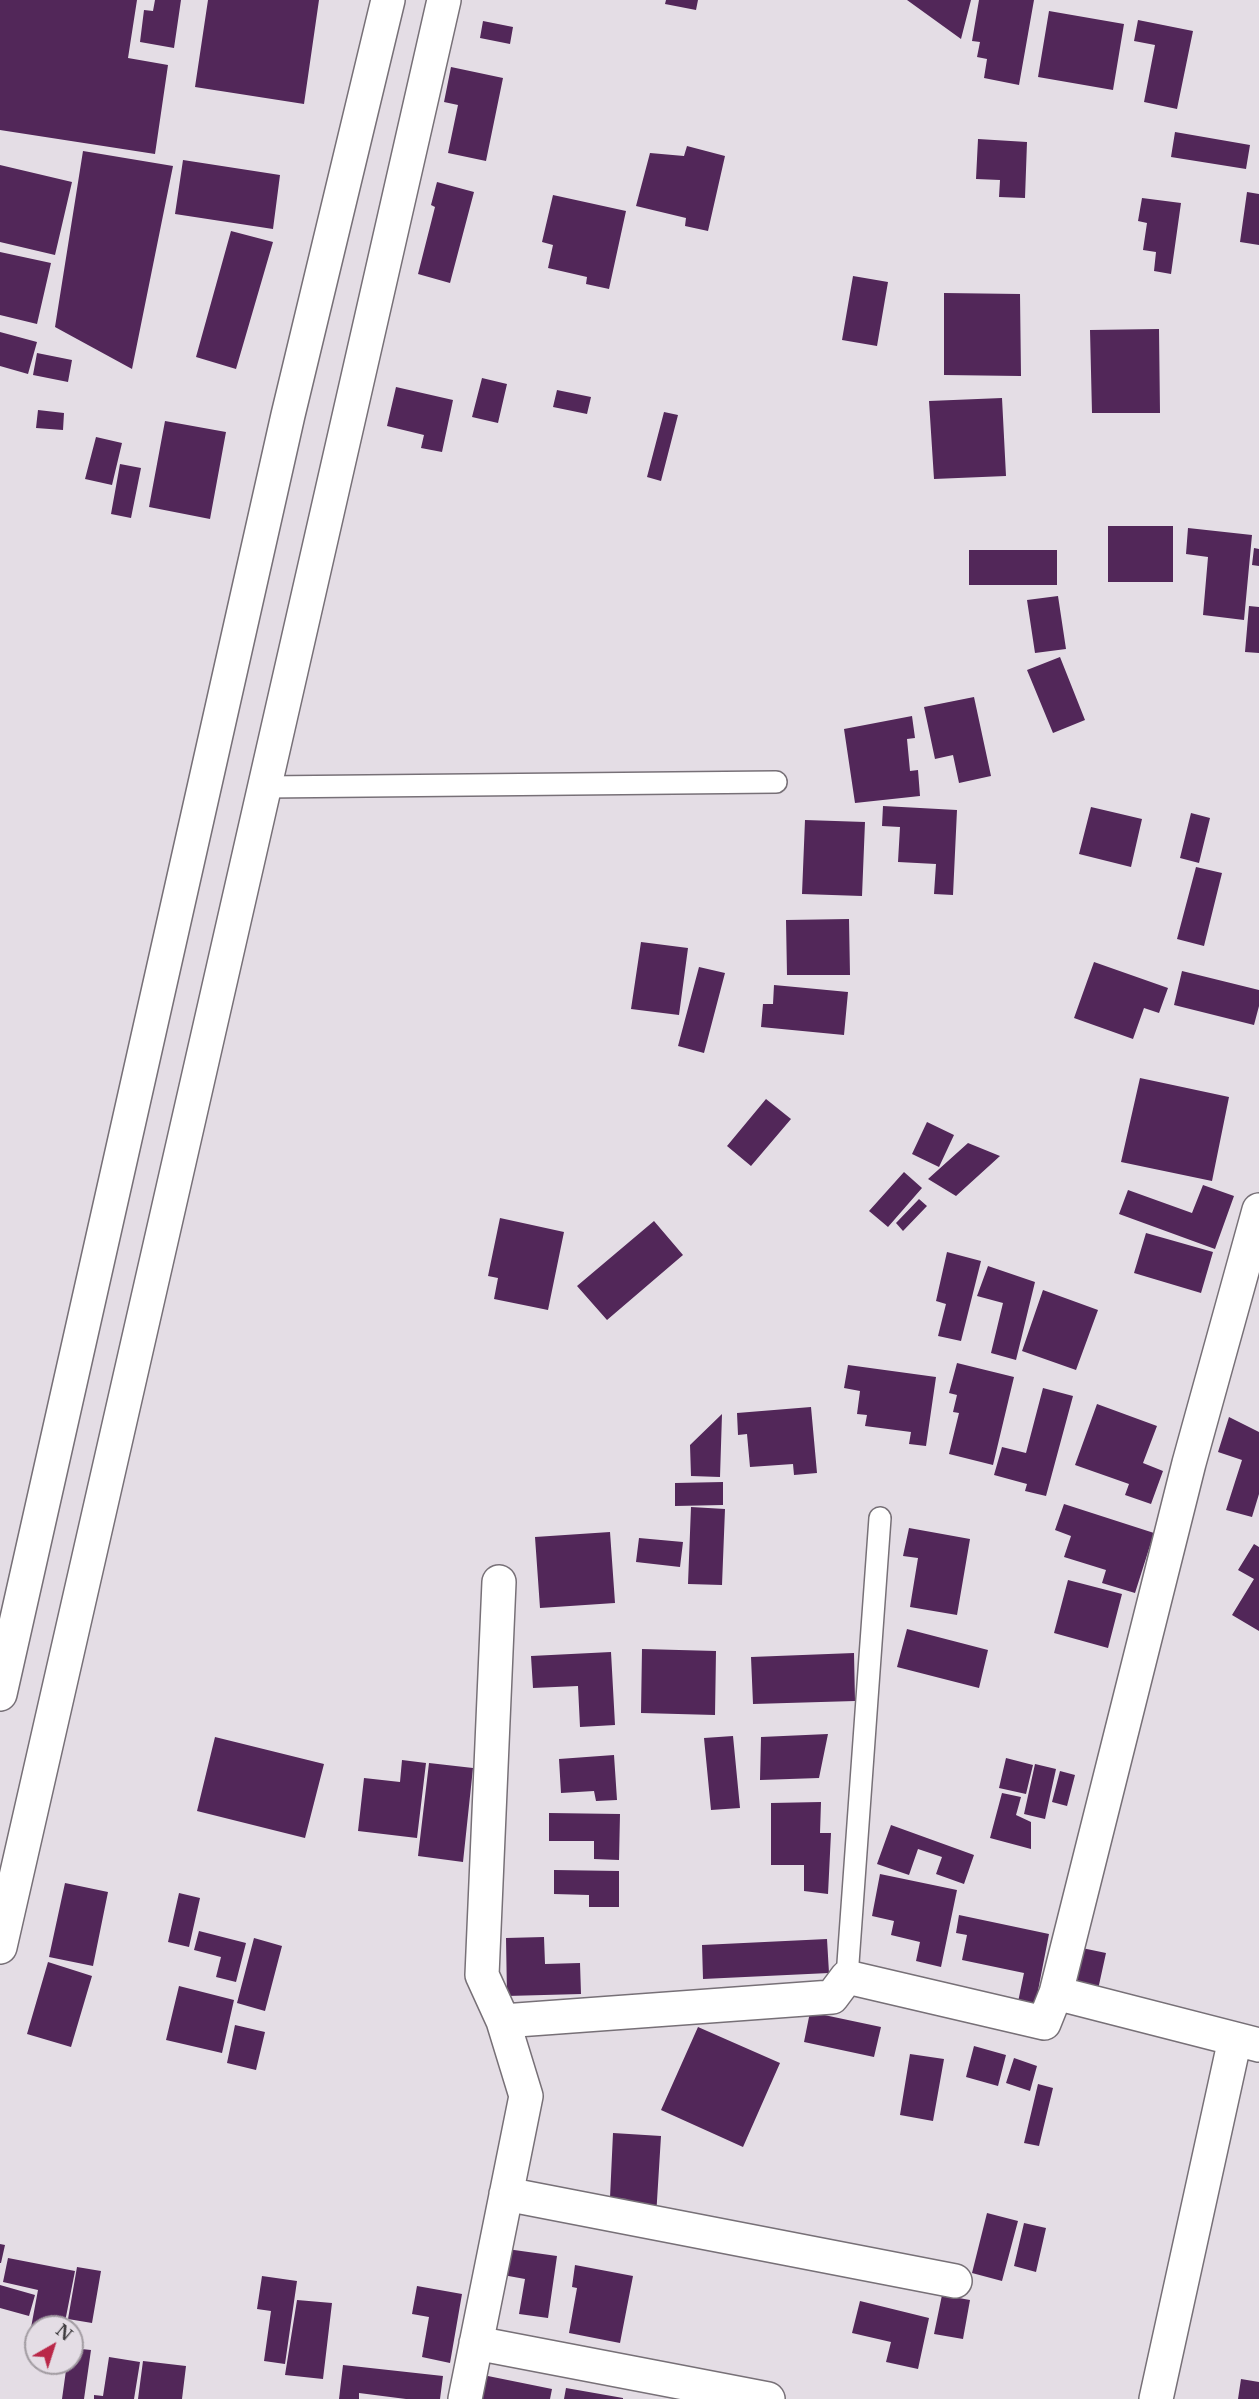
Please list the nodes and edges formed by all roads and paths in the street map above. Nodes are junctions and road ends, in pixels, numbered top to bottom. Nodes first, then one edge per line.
1 (388, 0) edge
2 (444, 0) edge
3 (777, 782) dead end
4 (265, 787) junction
5 (1259, 1210) edge
6 (880, 1518) dead end
7 (499, 1582) dead end
8 (0, 1694) edge
9 (0, 1947) edge
10 (847, 1977) junction
11 (1056, 1994) junction
12 (503, 2020) junction
13 (1247, 2042) edge
14 (506, 2194) junction
15 (954, 2281) dead end
16 (476, 2343) junction
17 (465, 2399) edge
18 (768, 2399) edge
19 (1156, 2399) edge

1 - 8 main road
2 - 4 main road
3 - 4 lane
4 - 9 main road
5 - 11 main road
6 - 10 lane
7 - 12 main road
10 - 11 main road
10 - 12 main road
11 - 13 main road
12 - 14 main road
13 - 19 main road
14 - 15 main road
14 - 16 main road
16 - 17 main road
16 - 18 main road

